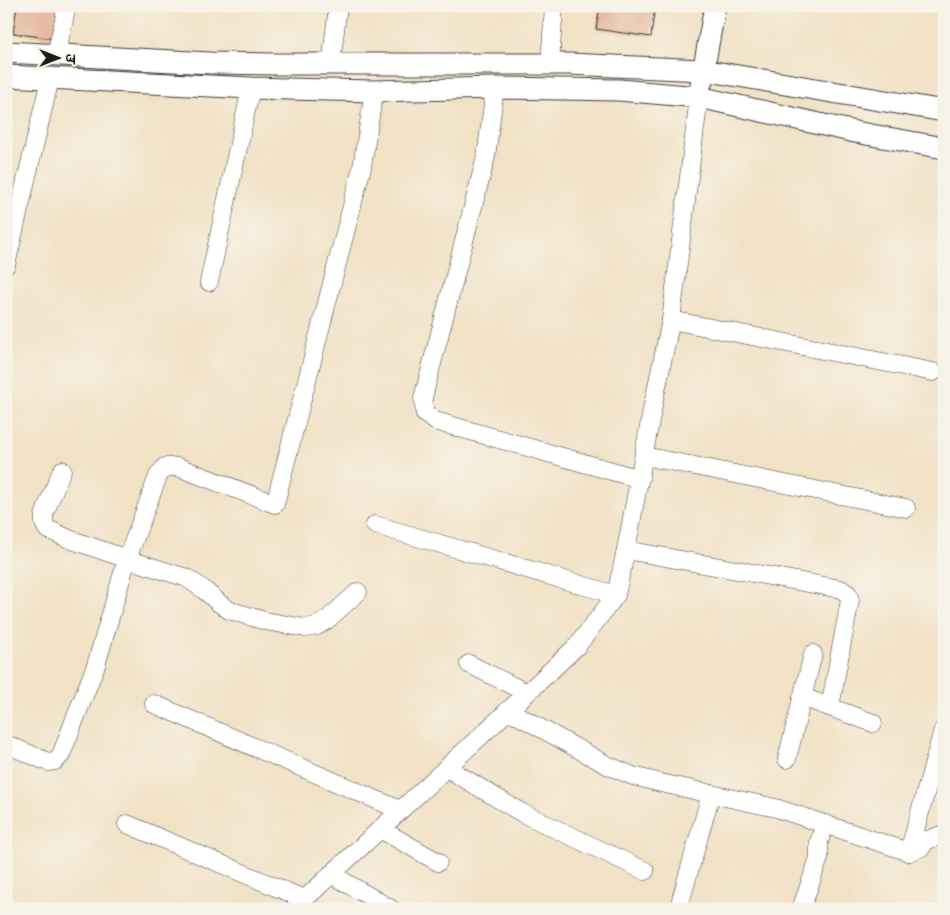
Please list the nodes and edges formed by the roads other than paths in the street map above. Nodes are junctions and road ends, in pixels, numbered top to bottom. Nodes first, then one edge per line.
1 (67, 6) edge
2 (338, 6) edge
3 (554, 6) edge
4 (714, 6) edge
5 (6, 52) edge
6 (56, 55) junction
7 (331, 64) junction
8 (550, 64) junction
9 (703, 70) junction
10 (6, 76) edge
11 (50, 79) junction
12 (251, 88) junction
13 (494, 88) junction
14 (374, 91) junction
15 (699, 97) junction
16 (944, 112) edge
17 (944, 148) edge
18 (6, 265) edge
19 (208, 282) dead end
20 (671, 320) junction
21 (933, 372) dead end
22 (644, 456) junction
23 (62, 470) dead end
24 (640, 479) junction
25 (906, 508) dead end
26 (375, 525) dead end
27 (626, 550) junction
28 (127, 558) junction
29 (358, 592) dead end
30 (616, 595) junction
31 (813, 654) dead end
32 (470, 664) dead end
33 (527, 693) junction
34 (802, 697) junction
35 (154, 704) dead end
36 (830, 707) junction
37 (508, 710) junction
38 (873, 723) dead end
39 (943, 730) edge
40 (6, 744) edge
41 (787, 759) dead end
42 (446, 768) junction
43 (711, 794) junction
44 (400, 810) junction
45 (127, 824) dead end
46 (825, 824) junction
47 (380, 829) junction
48 (944, 834) edge
49 (909, 852) junction
50 (438, 862) dead end
51 (646, 871) dead end
52 (331, 874) junction
53 (680, 903) dead end
54 (299, 904) edge
55 (391, 909) edge
56 (801, 909) edge

1 - 6 street
2 - 7 street
3 - 8 street
4 - 9 main road
5 - 6 main road
6 - 7 main road
7 - 8 main road
8 - 9 main road
9 - 15 main road
9 - 16 main road
10 - 11 main road
11 - 12 main road
11 - 18 street
12 - 14 main road
12 - 19 street
13 - 14 main road
13 - 15 main road
13 - 24 street
14 - 28 street
15 - 17 main road
15 - 20 street
20 - 21 street
20 - 22 street
22 - 24 street
22 - 25 street
23 - 28 street
24 - 27 street
26 - 30 street
27 - 30 street
27 - 36 street
28 - 29 street
28 - 40 street
30 - 33 street
31 - 34 street
32 - 33 street
33 - 37 street
34 - 36 street
34 - 41 street
35 - 44 street
36 - 38 street
37 - 42 street
37 - 43 street
39 - 49 street
42 - 44 street
42 - 51 street
43 - 46 street
43 - 53 street
44 - 47 street
45 - 54 street
46 - 49 street
46 - 56 street
47 - 50 street
47 - 52 street
48 - 49 street
52 - 54 street
52 - 55 street

